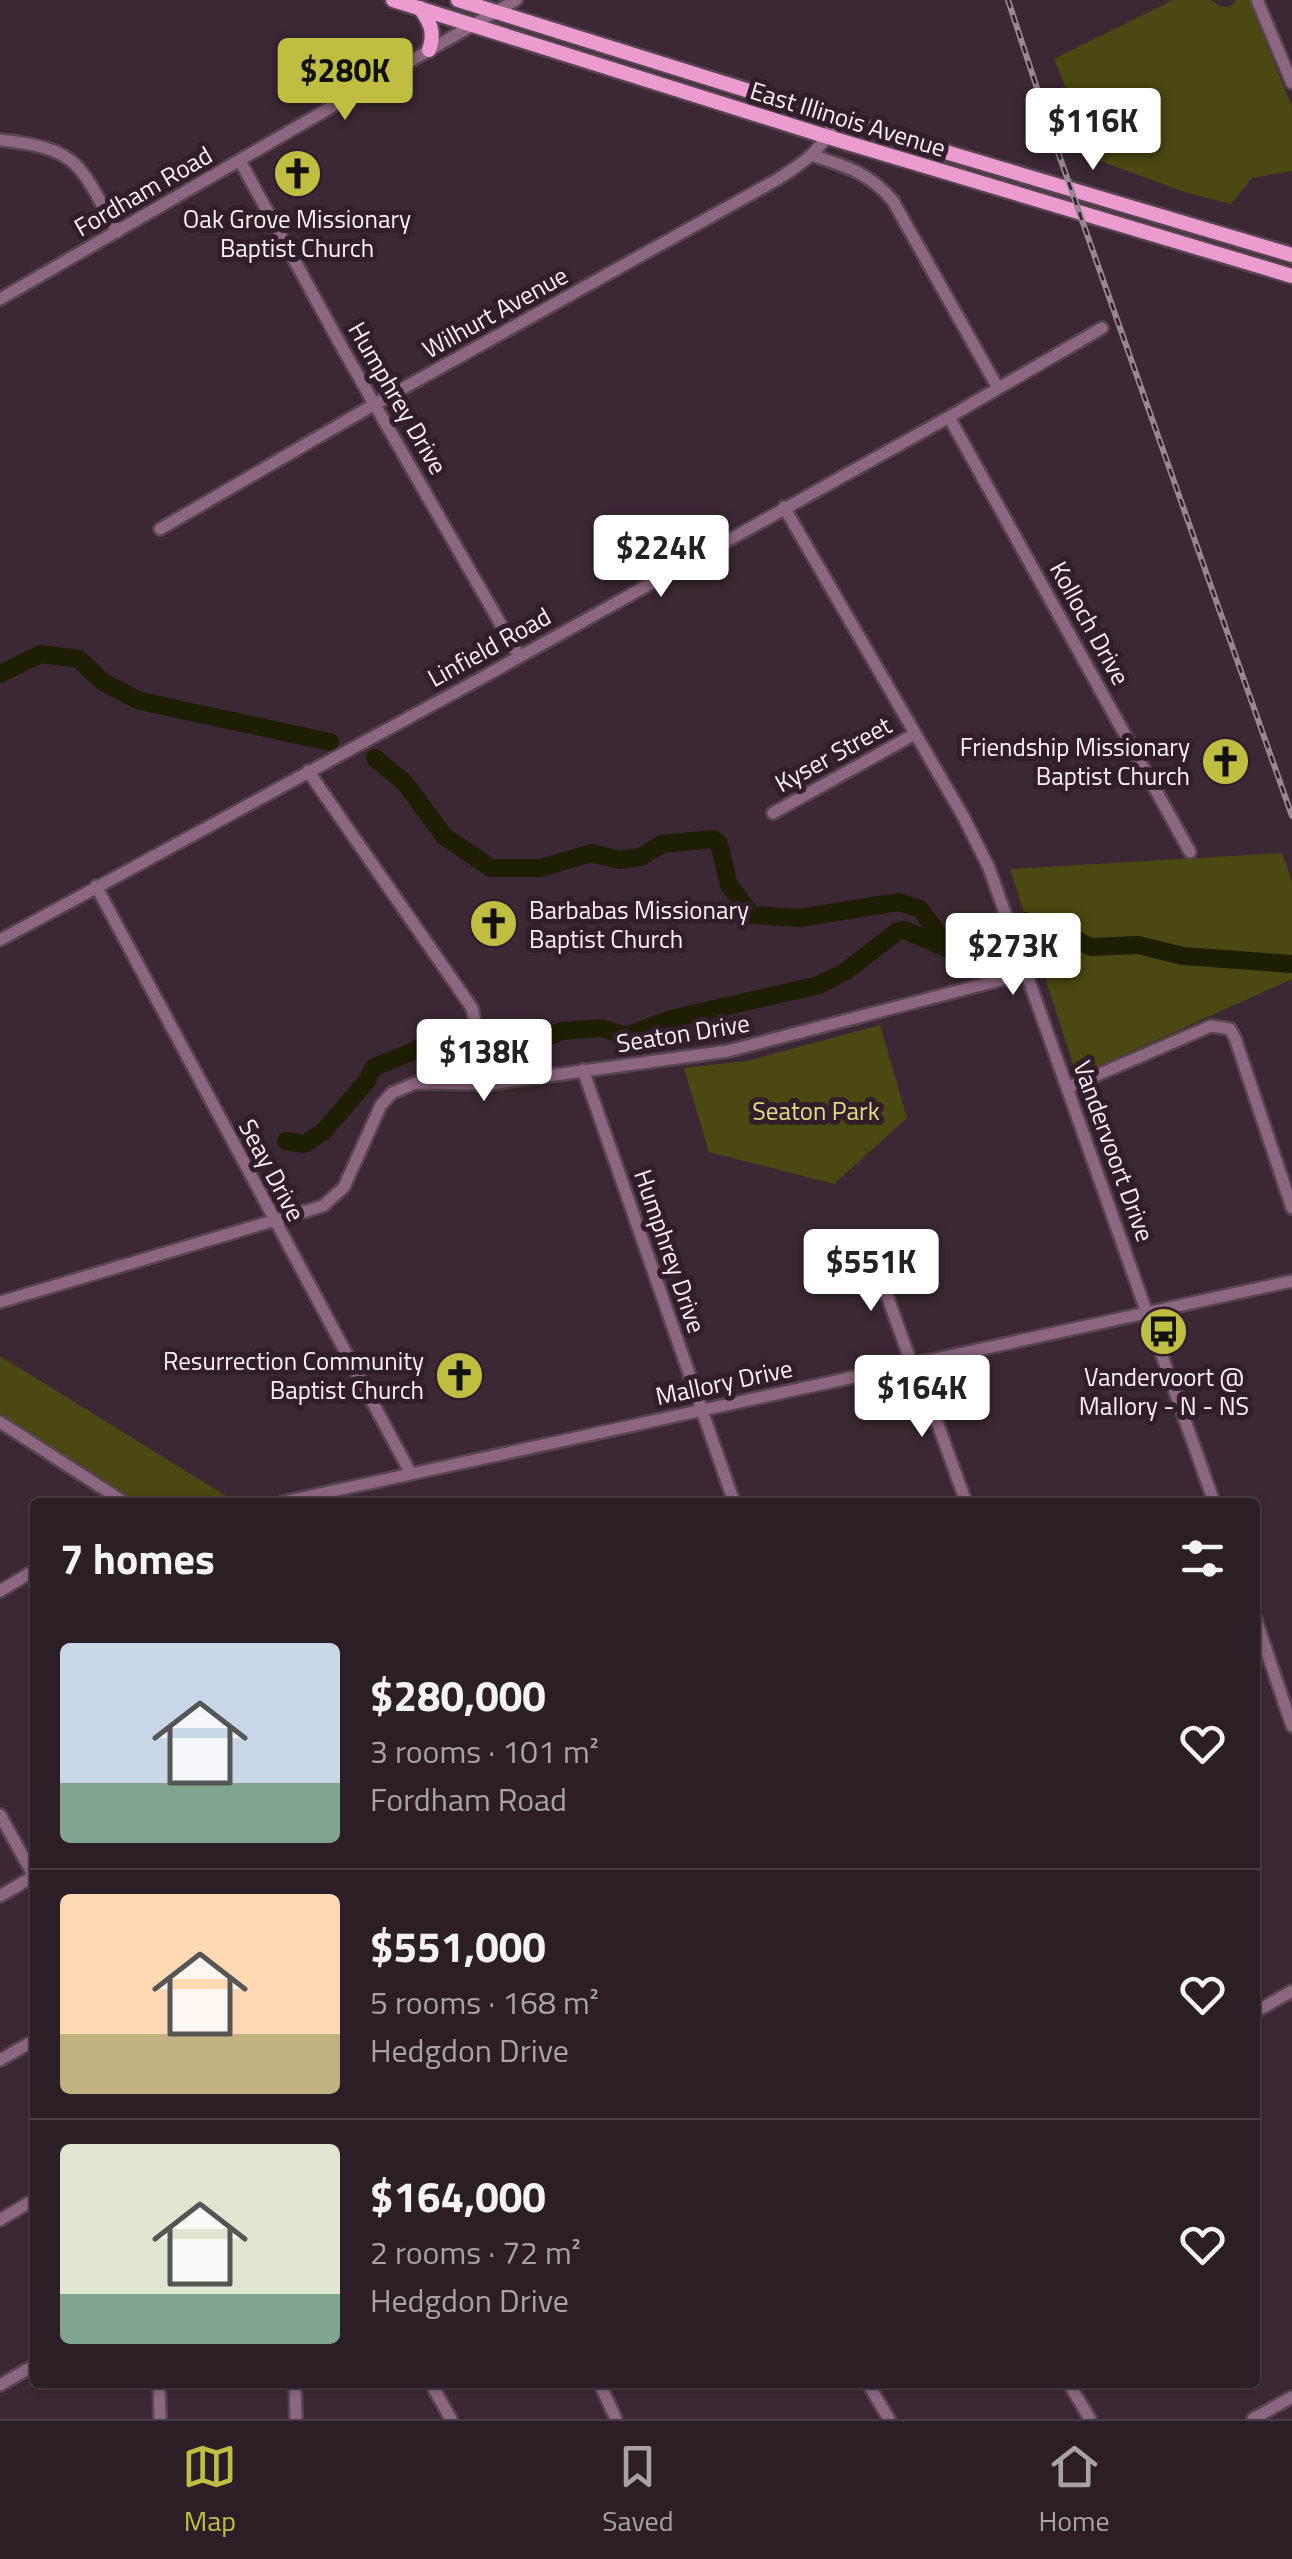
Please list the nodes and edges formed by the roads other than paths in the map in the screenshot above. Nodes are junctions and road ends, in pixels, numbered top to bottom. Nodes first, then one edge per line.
1 (392, 0) edge
2 (458, 0) edge
3 (516, 0) edge
4 (1257, 0) edge
5 (420, 8) junction
6 (495, 12) junction
7 (475, 24) junction
8 (429, 50) junction
9 (1292, 84) edge
10 (836, 118) junction
11 (828, 137) junction
12 (0, 140) edge
13 (814, 156) junction
14 (240, 160) junction
15 (117, 232) junction
16 (1292, 255) edge
17 (1292, 276) edge
18 (0, 299) edge
19 (1102, 328) dead end
20 (998, 388) junction
21 (375, 404) junction
22 (949, 417) junction
23 (784, 507) junction
24 (160, 529) dead end
25 (519, 656) junction
26 (914, 734) junction
27 (308, 772) junction
28 (772, 813) dead end
29 (1190, 852) dead end
30 (96, 886) junction
31 (0, 940) edge
32 (1026, 973) junction
33 (583, 1070) junction
34 (489, 1084) junction
35 (1067, 1088) junction
36 (1292, 1208) edge
37 (274, 1221) junction
38 (870, 1248) dead end
39 (1292, 1281) edge
40 (0, 1302) edge
41 (1148, 1313) junction
42 (914, 1364) junction
43 (701, 1409) junction
44 (0, 1422) edge
45 (410, 1474) junction
46 (118, 1498) edge
47 (300, 1498) edge
48 (733, 1498) edge
49 (964, 1498) edge
50 (1213, 1498) edge
51 (30, 1573) edge
52 (0, 1591) edge
53 (1260, 1632) edge
54 (1292, 1726) edge
55 (0, 1815) edge
56 (30, 1870) edge
57 (30, 1879) edge
58 (0, 1896) edge
59 (1292, 1991) edge
60 (1260, 2009) edge
61 (30, 2043) edge
62 (0, 2060) edge
63 (30, 2202) edge
64 (0, 2220) edge
65 (30, 2368) edge
66 (0, 2385) edge
67 (159, 2388) edge
68 (295, 2388) edge
69 (433, 2388) edge
70 (601, 2388) edge
71 (871, 2388) edge
72 (1072, 2388) edge
73 (1292, 2396) edge
74 (160, 2419) edge
75 (296, 2419) edge
76 (451, 2419) edge
77 (616, 2419) edge
78 (889, 2419) edge
79 (1090, 2419) edge
80 (1253, 2419) edge

1 - 5 main road, East Illinois Avenue
2 - 6 main road, East Illinois Avenue
3 - 6 street, Fordham Road
4 - 9 street
5 - 7 main road, East Illinois Avenue
5 - 8 main road
6 - 7 street, Fordham Road
6 - 10 main road, East Illinois Avenue
7 - 8 street, Fordham Road
7 - 11 main road, East Illinois Avenue
8 - 14 street, Fordham Road
10 - 11 street, Wilhurt Avenue
10 - 16 main road, East Illinois Avenue
11 - 13 street, Wilhurt Avenue
11 - 17 main road, East Illinois Avenue
12 - 15 street
13 - 20 street
13 - 21 street, Wilhurt Avenue
14 - 15 street, Fordham Road
14 - 21 street, Humphrey Drive
15 - 18 street, Fordham Road
19 - 20 street, Linfield Road
20 - 22 street, Linfield Road
21 - 24 street, Wilhurt Avenue
21 - 25 street, Humphrey Drive
22 - 23 street, Linfield Road
22 - 29 street, Kolloch Drive
23 - 25 street, Linfield Road
23 - 26 street, Vandervoort Drive
25 - 27 street, Linfield Road
26 - 28 street, Kyser Street
26 - 32 street, Vandervoort Drive
27 - 30 street, Linfield Road
27 - 34 street
30 - 31 street, Linfield Road
30 - 37 street, Seay Drive
32 - 33 street, Seaton Drive
32 - 35 street, Vandervoort Drive
33 - 34 street, Seaton Drive
33 - 43 street, Humphrey Drive
34 - 37 street, Seaton Drive
35 - 36 street
35 - 41 street, Vandervoort Drive
37 - 40 street, Seaton Drive
37 - 45 street, Seay Drive
38 - 42 street
39 - 41 street, Mallory Drive
41 - 42 street, Mallory Drive
41 - 50 street, Vandervoort Drive
42 - 43 street, Mallory Drive
42 - 49 street
43 - 45 street, Mallory Drive
43 - 48 street, Humphrey Drive
44 - 46 street
45 - 47 street, Mallory Drive
51 - 52 street
53 - 54 street
55 - 56 street
57 - 58 street
59 - 60 street
61 - 62 street
63 - 64 street
65 - 66 street
67 - 74 street
68 - 75 street
69 - 76 street
70 - 77 street
71 - 78 street
72 - 79 street
73 - 80 street

